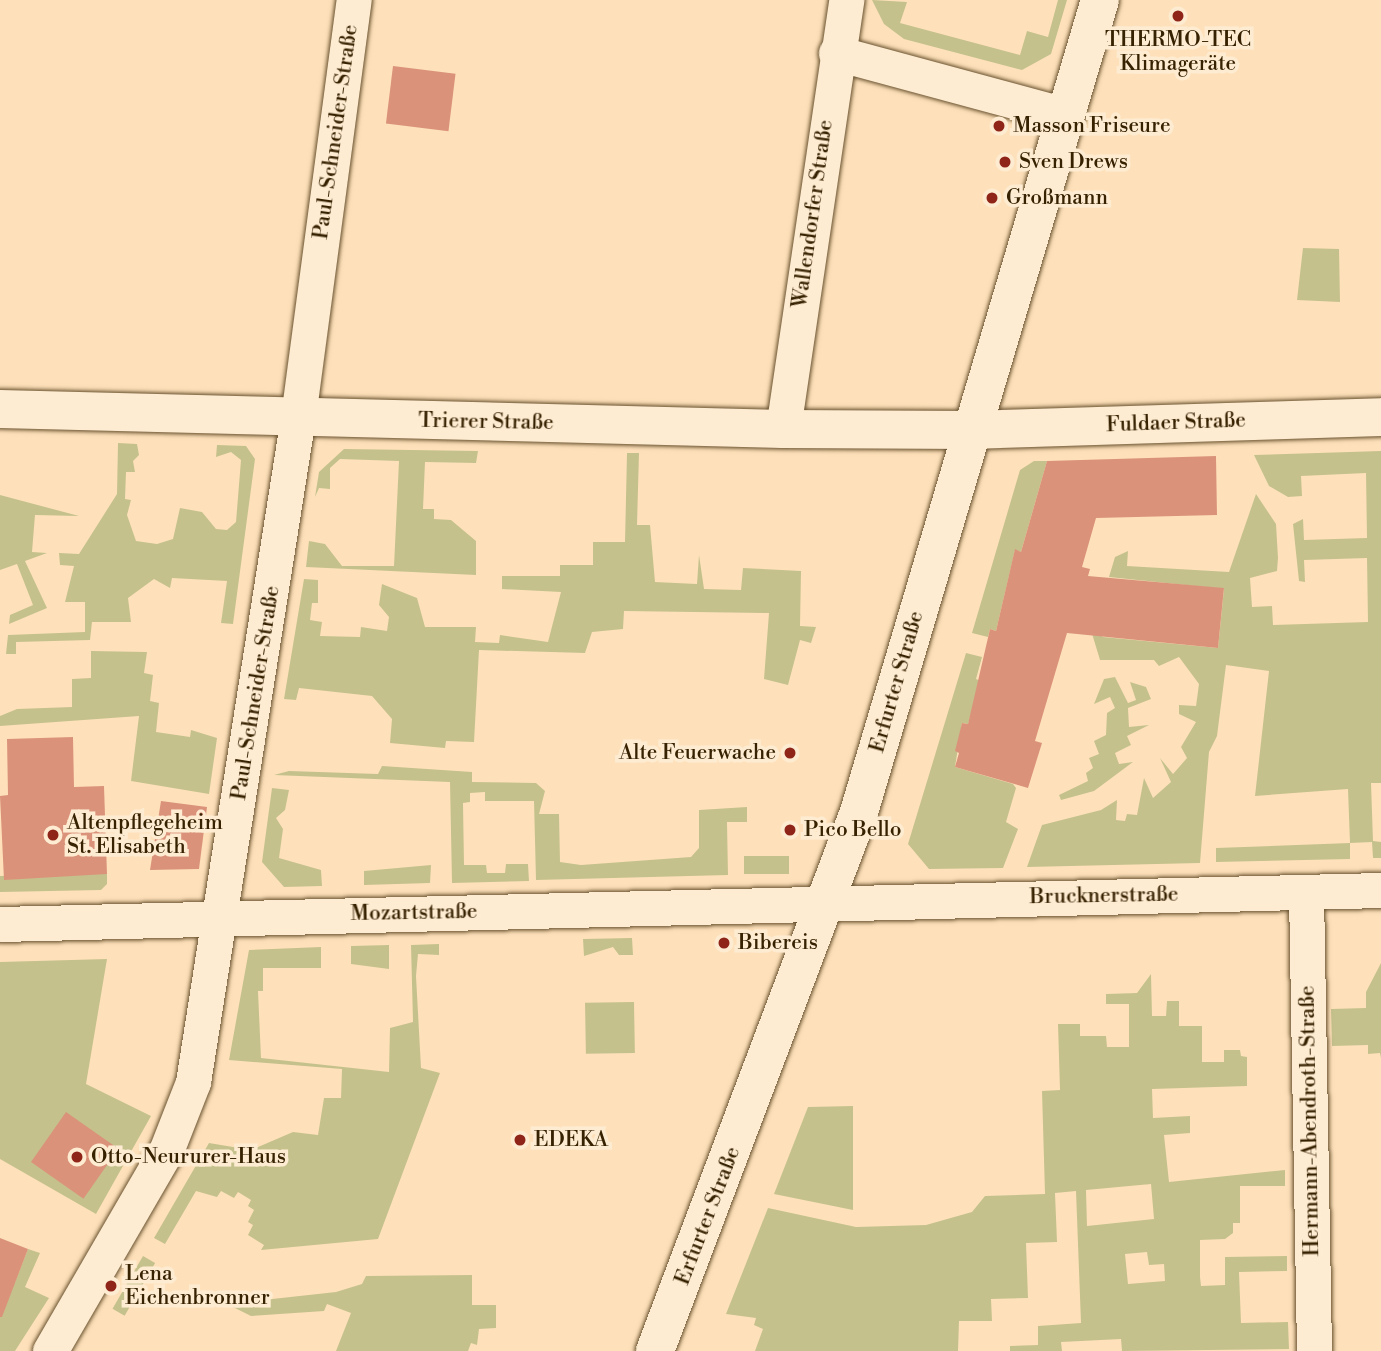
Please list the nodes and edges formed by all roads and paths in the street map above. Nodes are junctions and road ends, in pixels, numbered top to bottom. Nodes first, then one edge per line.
1 (354, 0) edge
2 (846, 0) edge
3 (1100, 0) edge
4 (836, 53) junction
5 (1066, 115) junction
6 (0, 410) edge
7 (298, 417) junction
8 (1381, 417) edge
9 (783, 429) junction
10 (971, 430) junction
11 (1381, 890) edge
12 (1306, 892) junction
13 (827, 902) junction
14 (221, 918) junction
15 (0, 924) edge
16 (50, 1351) edge
17 (655, 1351) edge
18 (1314, 1351) edge

1 - 7 street, Paul-Schneider-Straße
2 - 4 street, Wallendorfer Straße
3 - 5 street, Erfurter Straße
4 - 5 street
4 - 9 street, Wallendorfer Straße
5 - 10 street, Erfurter Straße
6 - 7 street, Trierer Straße
7 - 9 street, Trierer Straße
7 - 14 street, Paul-Schneider-Straße
8 - 10 street, Fuldaer Straße
9 - 10 street, Trierer Straße
10 - 13 street, Erfurter Straße
11 - 12 street, Brucknerstraße
12 - 13 street, Brucknerstraße
12 - 18 street, Hermann-Abendroth-Straße
13 - 14 street, Mozartstraße
13 - 17 street, Erfurter Straße
14 - 15 street, Mozartstraße
14 - 16 street, Paul-Schneider-Straße

